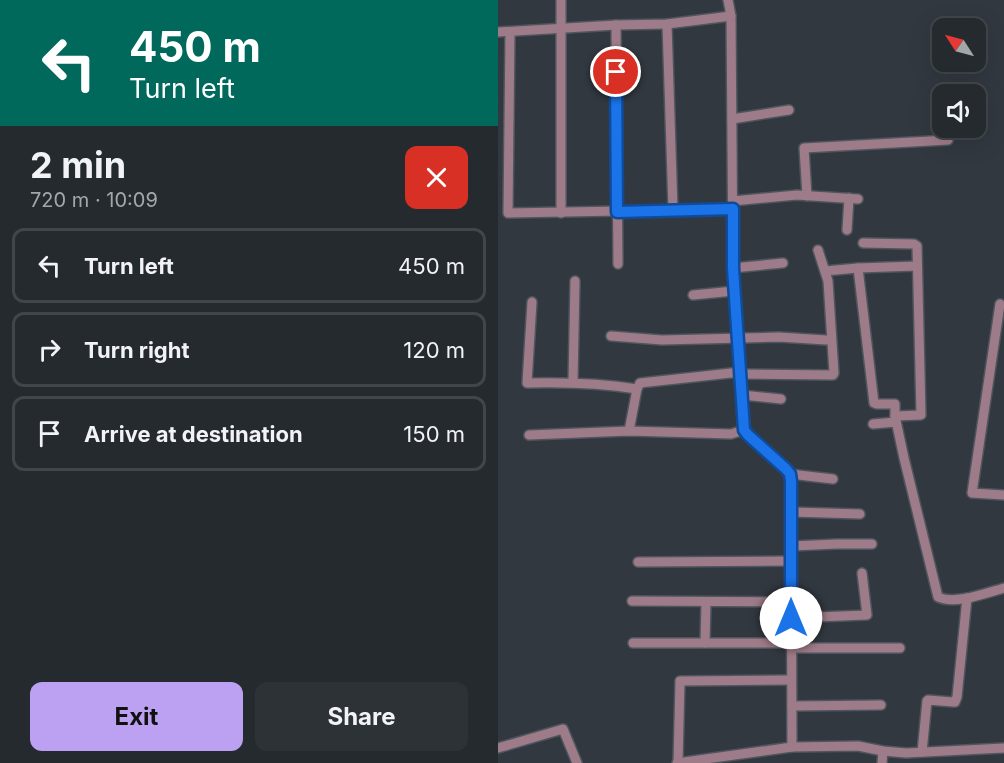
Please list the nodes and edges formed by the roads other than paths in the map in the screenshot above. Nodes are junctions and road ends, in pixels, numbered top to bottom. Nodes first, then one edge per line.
1 (561, 0) edge
2 (728, 0) edge
3 (731, 16) junction
4 (668, 24) junction
5 (616, 25) junction
6 (561, 28) junction
7 (498, 32) edge
8 (510, 32) junction
9 (789, 110) dead end
10 (732, 119) junction
11 (948, 140) dead end
12 (807, 196) junction
13 (733, 205) junction
14 (673, 210) junction
15 (617, 212) junction
16 (561, 213) junction
17 (847, 230) dead end
18 (863, 243) dead end
19 (818, 250) dead end
20 (783, 263) dead end
21 (618, 264) dead end
22 (917, 266) junction
23 (733, 268) junction
24 (858, 268) junction
25 (825, 271) junction
26 (575, 281) dead end
27 (734, 291) junction
28 (693, 295) dead end
29 (532, 302) dead end
30 (1000, 304) dead end
31 (611, 336) dead end
32 (738, 338) junction
33 (826, 340) dead end
34 (740, 373) junction
35 (573, 382) junction
36 (637, 388) junction
37 (741, 395) junction
38 (781, 399) dead end
39 (896, 419) junction
40 (873, 424) dead end
41 (744, 430) junction
42 (629, 431) junction
43 (529, 435) dead end
44 (790, 474) junction
45 (832, 479) dead end
46 (1004, 495) edge
47 (792, 512) junction
48 (860, 514) dead end
49 (872, 544) dead end
50 (792, 546) junction
51 (791, 561) junction
52 (639, 562) dead end
53 (862, 573) dead end
54 (1004, 588) edge
55 (967, 598) junction
56 (632, 601) dead end
57 (706, 602) junction
58 (791, 602) junction
59 (791, 618) junction
60 (705, 643) junction
61 (633, 644) dead end
62 (791, 646) junction
63 (900, 648) dead end
64 (791, 680) junction
65 (881, 705) dead end
66 (792, 706) junction
67 (792, 747) junction
68 (498, 748) edge
69 (1004, 748) edge
70 (883, 751) junction
71 (922, 752) junction
72 (906, 758) edge
73 (577, 763) edge
74 (677, 763) edge
75 (882, 763) edge

1 - 6 street
2 - 3 street
3 - 4 street
3 - 10 street
4 - 5 street
4 - 14 street
5 - 6 street
5 - 15 street
6 - 8 street
6 - 16 street
7 - 8 street
8 - 16 street
9 - 10 street
10 - 13 street
11 - 12 street
12 - 13 street
12 - 17 street
13 - 14 street
13 - 23 street
14 - 15 street
15 - 16 street
15 - 21 street
18 - 22 street
19 - 25 street
20 - 23 street
22 - 24 street
22 - 39 street
23 - 27 street
24 - 25 street
24 - 39 street
25 - 34 street
26 - 35 street
27 - 28 street
27 - 32 street
29 - 35 street
30 - 46 street
31 - 32 street
32 - 33 street
32 - 34 street
34 - 36 street
34 - 37 street
35 - 36 street
36 - 42 street
37 - 38 street
37 - 41 street
39 - 40 street
39 - 55 street
41 - 42 street
41 - 44 street
42 - 43 street
44 - 45 street
44 - 47 street
47 - 48 street
47 - 50 street
49 - 50 street
50 - 51 street
51 - 52 street
51 - 58 street
53 - 59 street
54 - 55 street
55 - 71 street
56 - 57 street
57 - 58 street
57 - 60 street
58 - 59 street
59 - 62 street
60 - 61 street
60 - 62 street
62 - 63 street
62 - 64 street
64 - 66 street
64 - 74 street
65 - 66 street
66 - 67 street
67 - 70 street
67 - 74 street
68 - 73 street
69 - 71 street
70 - 72 street
70 - 75 street
71 - 72 street

